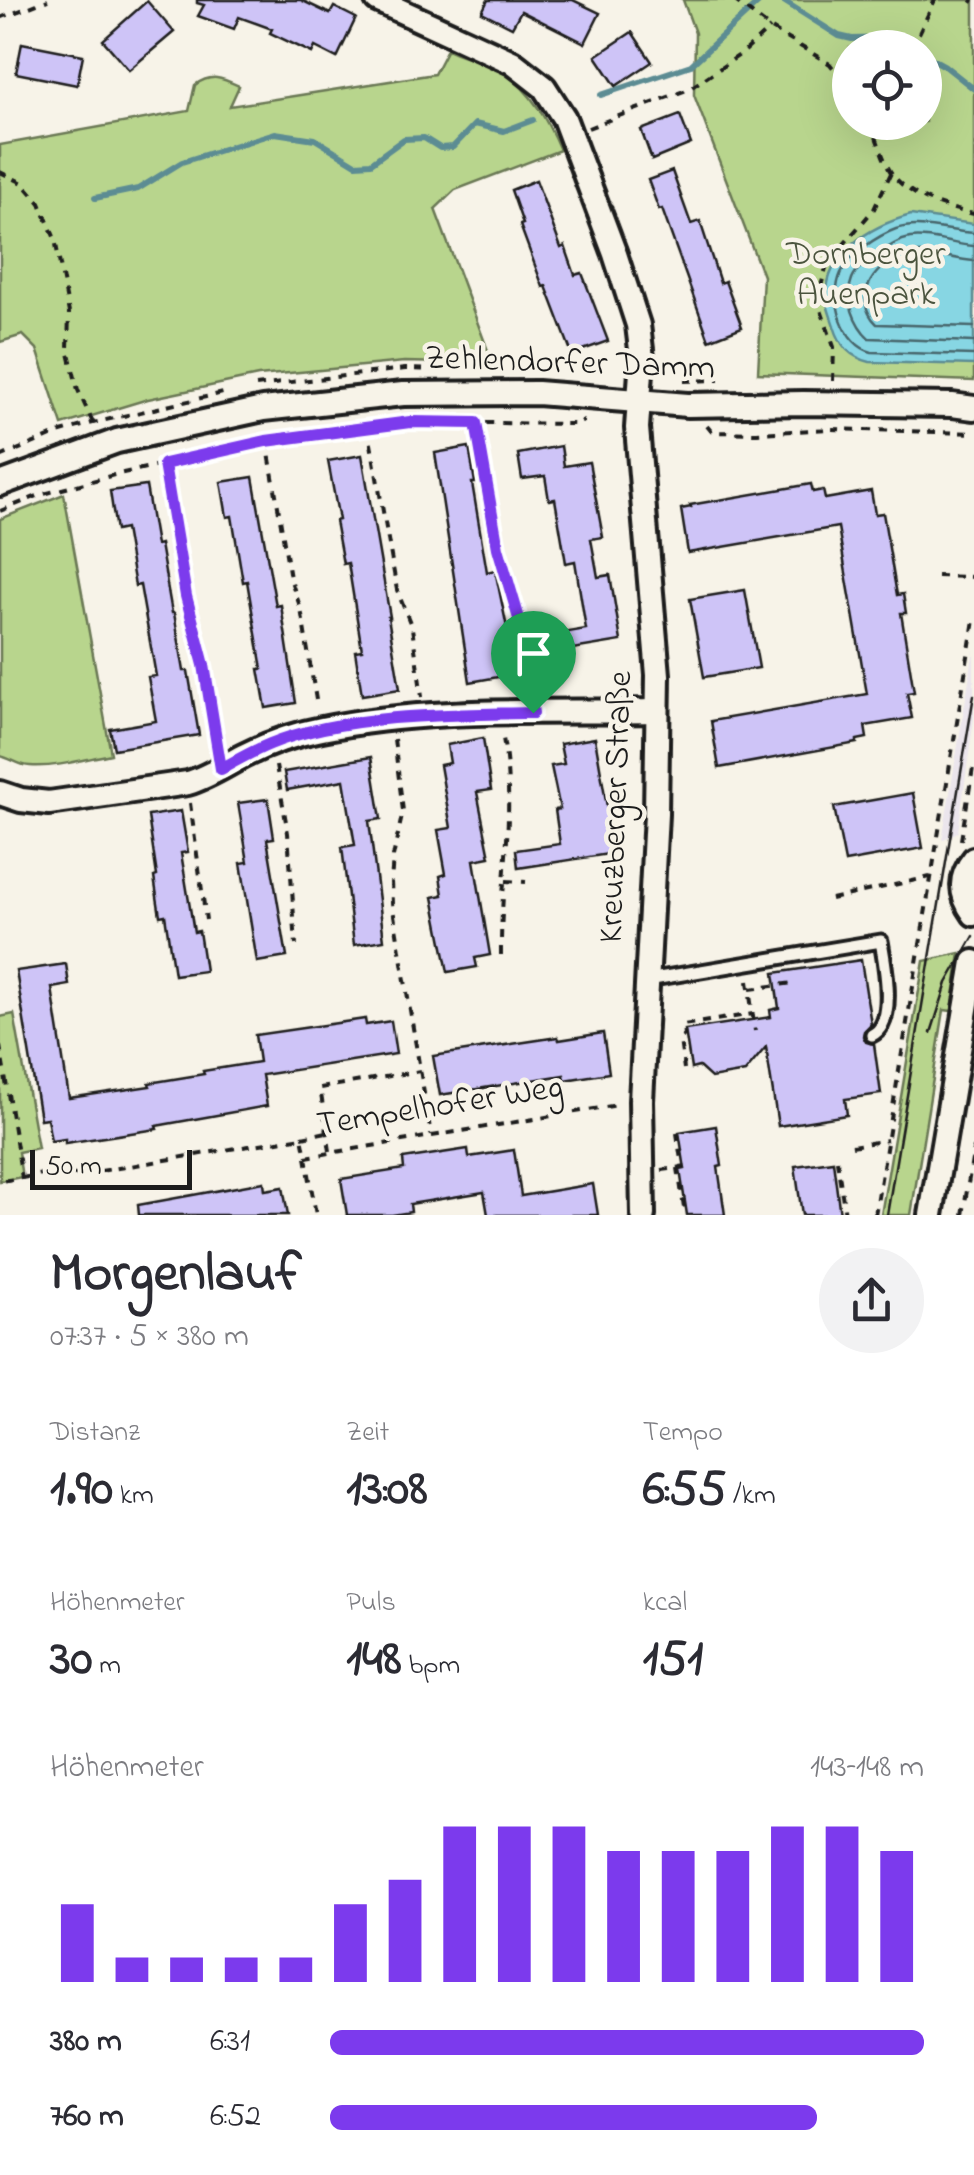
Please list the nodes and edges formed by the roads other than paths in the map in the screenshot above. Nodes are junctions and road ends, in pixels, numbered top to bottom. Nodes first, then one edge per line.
1 (384, 1) edge
2 (638, 402) junction
3 (972, 409) edge
4 (0, 484) edge
5 (657, 711) junction
6 (0, 794) edge
7 (967, 851) edge
8 (974, 914) edge
9 (974, 962) edge
10 (646, 980) junction
11 (872, 1035) dead end
12 (950, 1096) junction
13 (974, 1100) edge
14 (643, 1215) edge
15 (931, 1215) edge

1 - 2 street, Kreuzberger Straße
2 - 3 street, Zehlendorfer Damm
2 - 4 street, Zehlendorfer Damm
2 - 5 street, Kreuzberger Straße
5 - 6 street
5 - 10 street, Kreuzberger Straße
7 - 8 street
9 - 12 street
10 - 11 lane
10 - 14 street, Kreuzberger Straße
12 - 13 street
12 - 15 street

